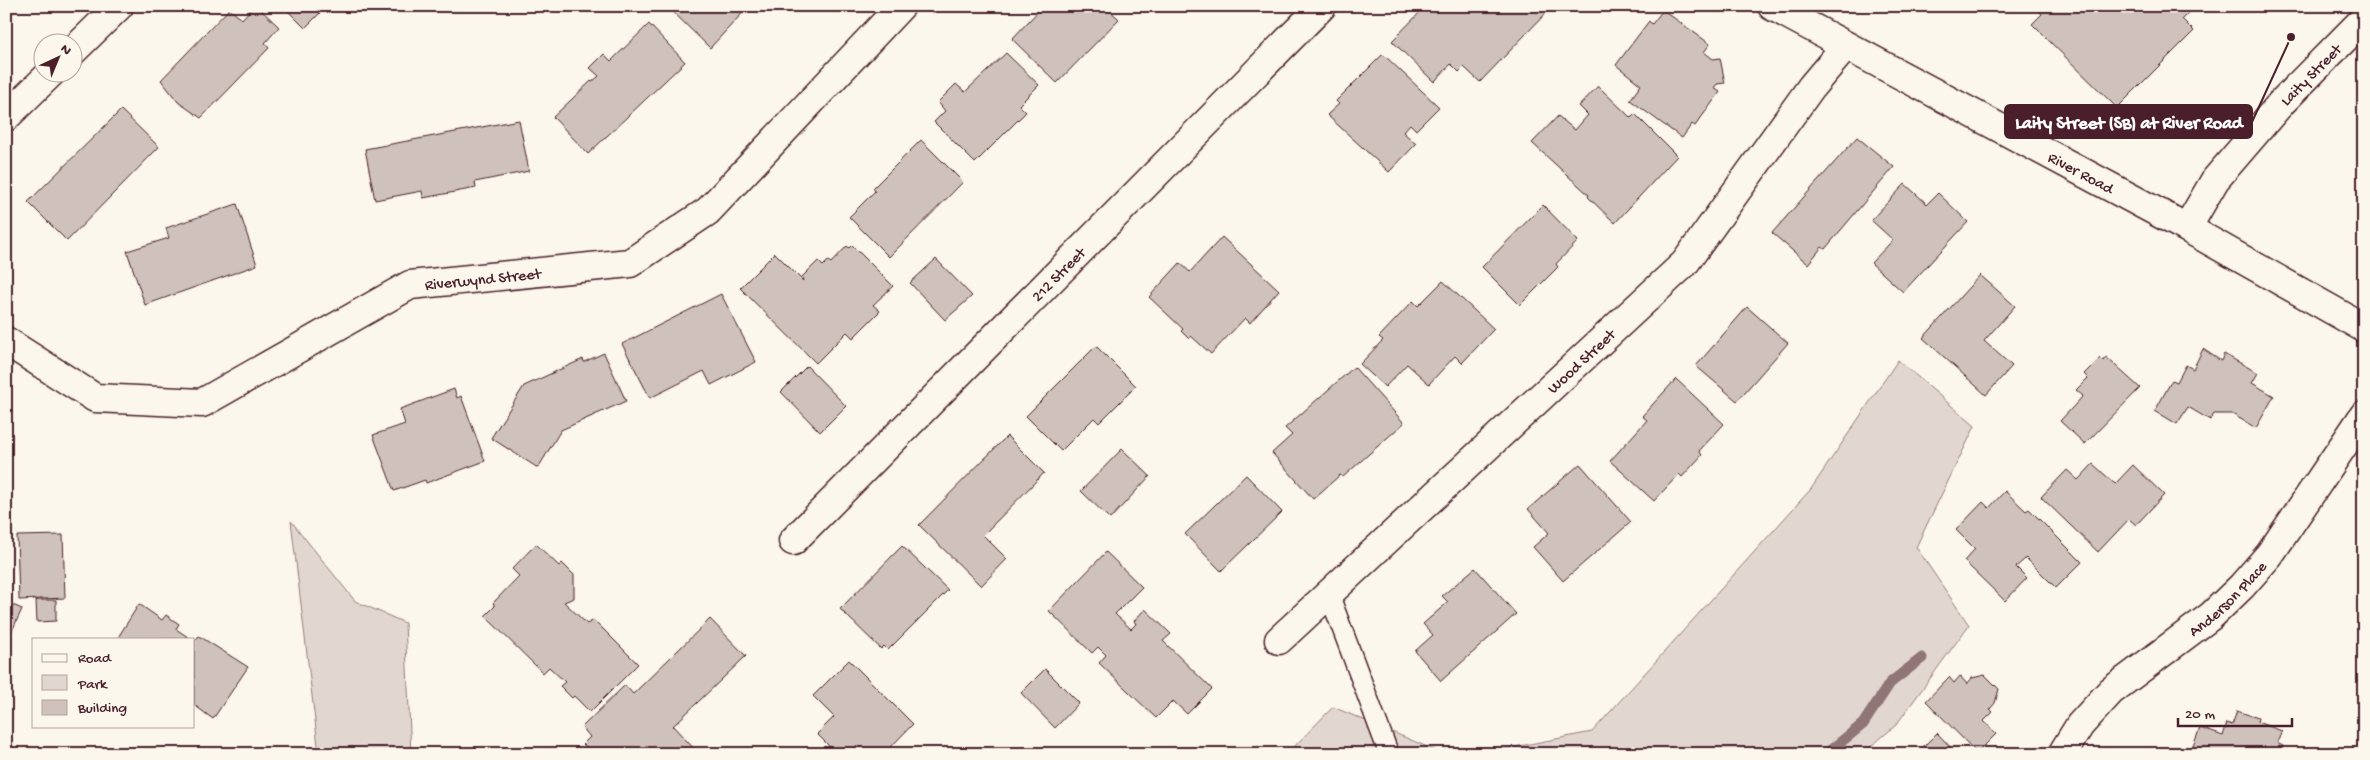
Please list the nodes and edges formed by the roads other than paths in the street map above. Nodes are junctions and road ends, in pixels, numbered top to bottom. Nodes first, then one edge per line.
1 (119, 6) edge
2 (901, 6) edge
3 (1322, 6) edge
4 (1772, 6) edge
5 (2364, 19) edge
6 (82, 42) edge
7 (1845, 47) junction
8 (42, 82) edge
9 (6, 117) edge
10 (2187, 228) junction
11 (2364, 328) edge
12 (6, 341) edge
13 (2364, 415) edge
14 (792, 541) dead end
15 (1329, 594) junction
16 (1279, 640) dead end
17 (1389, 754) edge
18 (2062, 754) edge

1 - 6 street
2 - 12 street, Riverwynd Street
3 - 14 street, 212 Street
4 - 7 street, River Road
5 - 10 street, Laity Street
7 - 10 street, River Road
7 - 15 street, Wood Street
8 - 9 street
10 - 11 street, River Road
13 - 18 street, Anderson Place
15 - 16 street, Wood Street
15 - 17 lane

